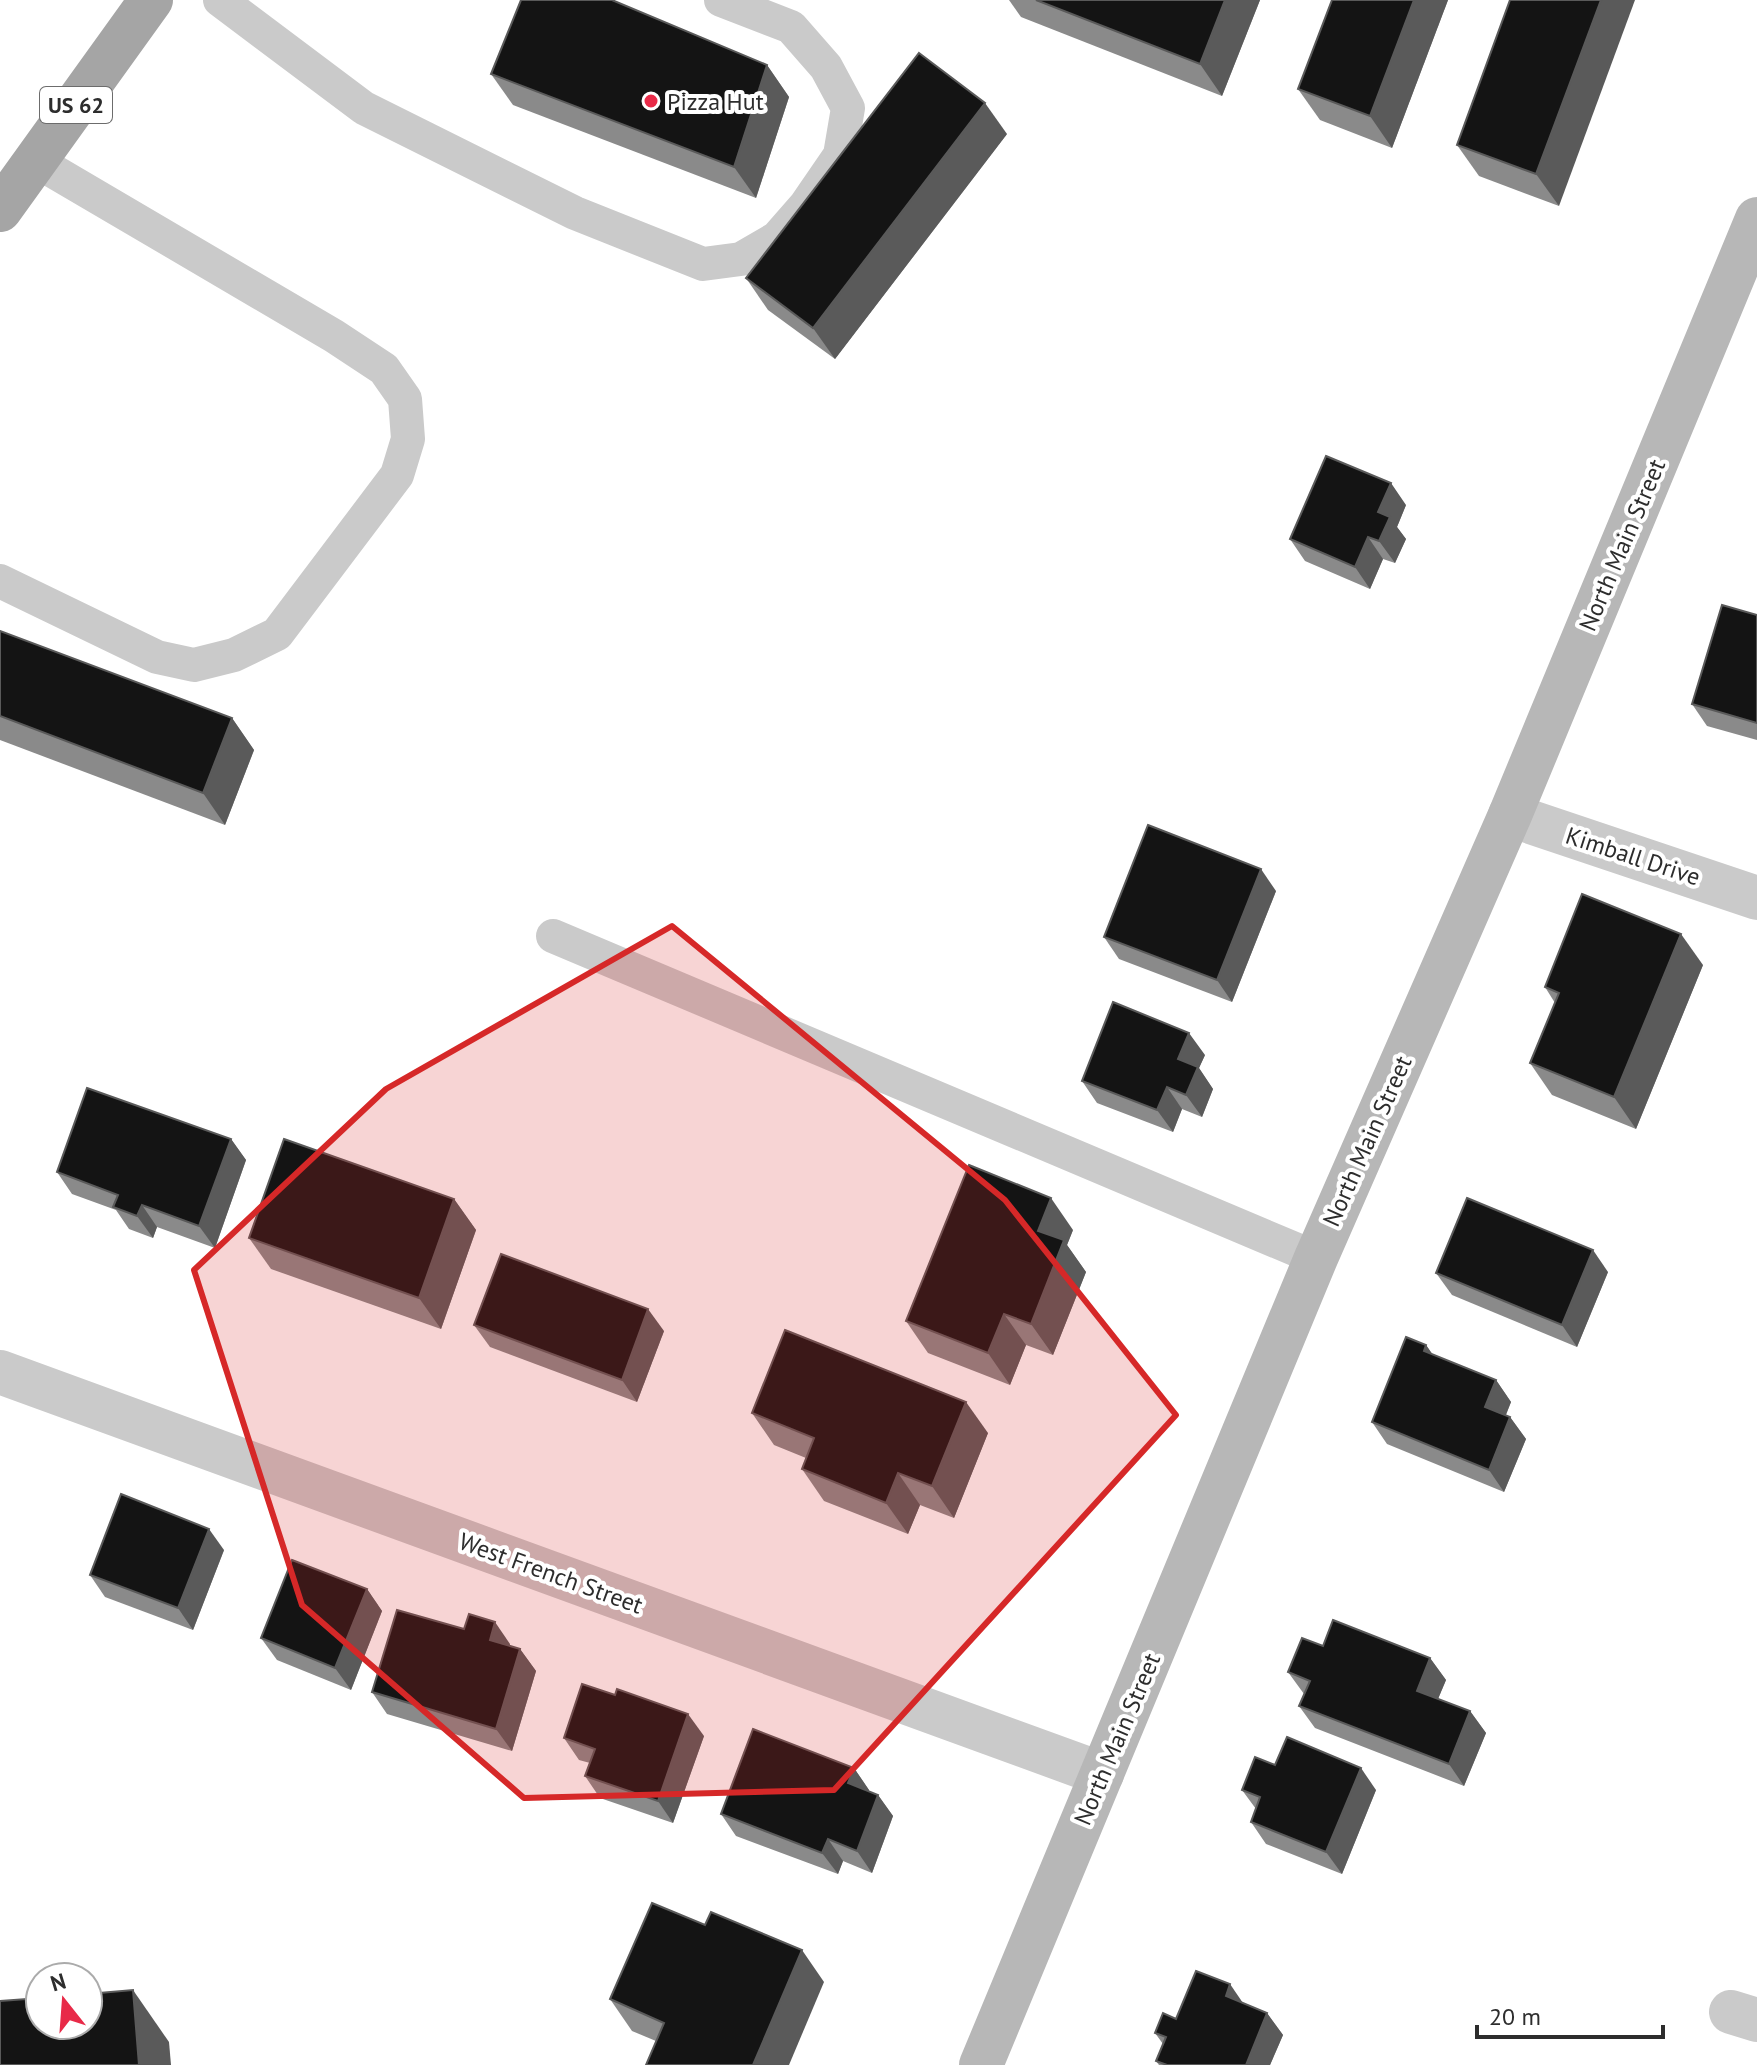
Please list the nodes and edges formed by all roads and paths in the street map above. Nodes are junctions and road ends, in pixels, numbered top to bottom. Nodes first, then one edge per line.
1 (151, 0) edge
2 (220, 0) edge
3 (721, 0) edge
4 (36, 161) junction
5 (0, 210) edge
6 (1757, 219) edge
7 (0, 581) edge
8 (1510, 815) junction
9 (1757, 898) edge
10 (553, 936) dead end
11 (1316, 1258) junction
12 (0, 1372) edge
13 (1102, 1774) junction
14 (981, 2065) edge

1 - 4 main road, US 62
2 - 3 lane
4 - 5 main road, US 62
4 - 7 lane
6 - 8 street, North Main Street
8 - 9 street, Kimball Drive
8 - 11 street, North Main Street
10 - 11 lane
11 - 13 street, North Main Street
12 - 13 street, West French Street
13 - 14 street, North Main Street

